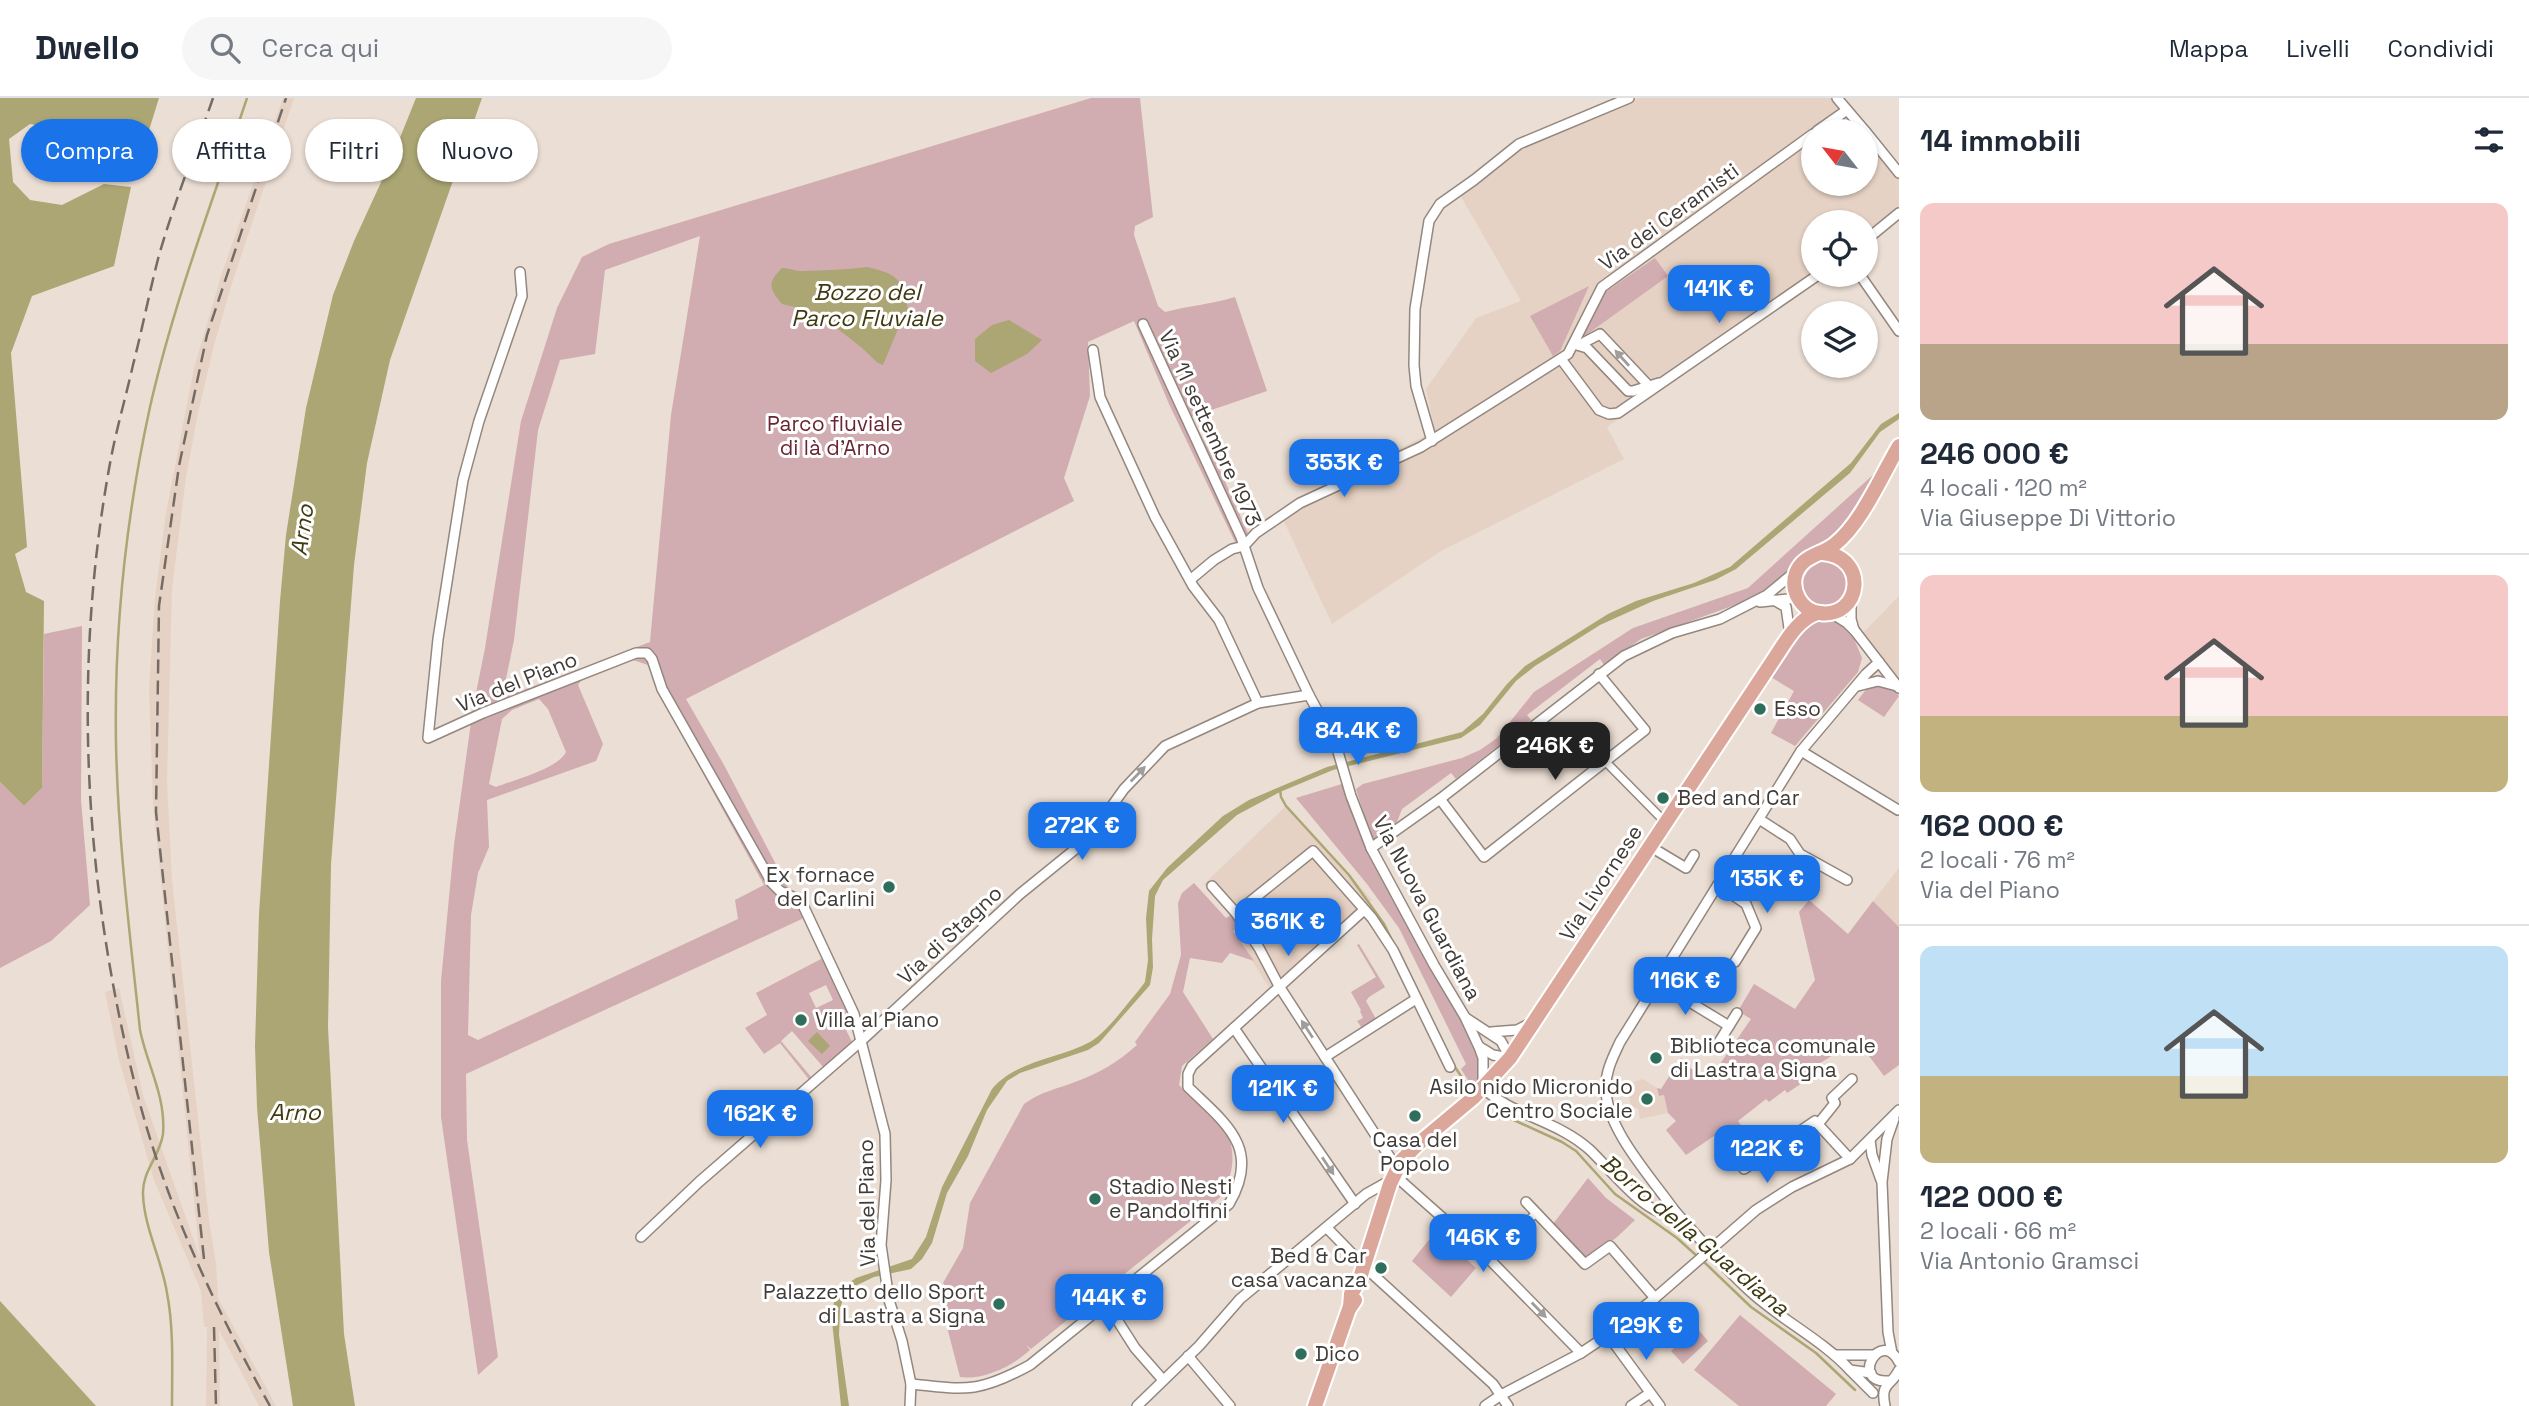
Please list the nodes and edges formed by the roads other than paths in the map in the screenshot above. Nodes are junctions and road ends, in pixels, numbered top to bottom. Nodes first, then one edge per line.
1 (1629, 98) edge
2 (1837, 98) edge
3 (1847, 110) junction
4 (1835, 119) edge
5 (1854, 119) edge
6 (1801, 144) edge
7 (1878, 148) edge
8 (1899, 173) edge
9 (1899, 213) edge
10 (1878, 230) edge
11 (520, 272) dead end
12 (1801, 287) edge
13 (1869, 287) edge
14 (1891, 317) junction
15 (1143, 324) dead end
16 (1899, 324) edge
17 (1899, 331) edge
18 (1577, 345) junction
19 (1093, 350) dead end
20 (1561, 359) junction
21 (1664, 382) junction
22 (1649, 386) junction
23 (1432, 441) junction
24 (1899, 446) edge
25 (1860, 514) junction
26 (1244, 546) junction
27 (1822, 553) junction
28 (1848, 563) junction
29 (1797, 569) junction
30 (1190, 580) junction
31 (1798, 597) junction
32 (1851, 598) junction
33 (1774, 600) junction
34 (1751, 604) junction
35 (1824, 613) junction
36 (1788, 628) junction
37 (1855, 631) junction
38 (1867, 648) junction
39 (1776, 656) junction
40 (1881, 665) junction
41 (1599, 674) junction
42 (1858, 686) junction
43 (1898, 687) edge
44 (1309, 695) junction
45 (1258, 703) junction
46 (1801, 751) junction
47 (1605, 761) junction
48 (1440, 799) junction
49 (1898, 810) edge
50 (1759, 819) junction
51 (1666, 823) junction
52 (1651, 847) junction
53 (1371, 848) junction
54 (1693, 855) dead end
55 (1847, 880) dead end
56 (1718, 885) junction
57 (1212, 886) dead end
58 (1364, 910) junction
59 (1236, 913) junction
60 (1735, 962) dead end
61 (1657, 982) junction
62 (1279, 986) junction
63 (1416, 999) junction
64 (1737, 1013) dead end
65 (1542, 1014) junction
66 (1465, 1017) junction
67 (1729, 1026) junction
68 (1234, 1028) junction
69 (1491, 1032) junction
70 (860, 1042) junction
71 (1479, 1047) junction
72 (1716, 1047) dead end
73 (1325, 1057) junction
74 (1510, 1058) junction
75 (1450, 1067) dead end
76 (1852, 1079) dead end
77 (1483, 1088) junction
78 (1898, 1111) edge
79 (1819, 1123) junction
80 (1870, 1140) junction
81 (1884, 1152) junction
82 (1850, 1159) junction
83 (1744, 1169) dead end
84 (1876, 1169) junction
85 (1882, 1182) junction
86 (1391, 1187) junction
87 (1357, 1202) junction
88 (1525, 1202) dead end
89 (1674, 1210) junction
90 (1536, 1213) junction
91 (1327, 1228) junction
92 (641, 1237) dead end
93 (1707, 1252) junction
94 (1489, 1259) junction
95 (1364, 1273) junction
96 (1655, 1297) junction
97 (1107, 1304) junction
98 (1608, 1335) junction
99 (1581, 1353) junction
100 (1835, 1355) junction
101 (1188, 1356) junction
102 (1891, 1357) edge
103 (1850, 1370) junction
104 (1899, 1370) edge
105 (1873, 1375) junction
106 (1163, 1380) junction
107 (1888, 1381) junction
108 (911, 1384) junction
109 (1650, 1393) junction
110 (1873, 1393) junction
111 (1501, 1395) junction
112 (1226, 1405) edge
113 (910, 1406) edge
114 (1137, 1406) edge
115 (1315, 1406) edge
116 (1485, 1406) edge
117 (1508, 1406) edge
118 (1631, 1406) edge
119 (1660, 1406) edge
120 (1883, 1406) edge

1 - 23 street
2 - 3 street
3 - 4 street
3 - 5 street
6 - 18 street, Via dei Ceramisti
7 - 8 street
9 - 10 street
11 - 70 street, Via del Piano
12 - 21 street
13 - 14 street
14 - 16 street
14 - 17 street
15 - 26 street, Via 11 settembre 1973
18 - 20 street, Via dei Ceramisti
18 - 22 street
22 -> 18 street
19 - 30 street
20 - 21 street
20 - 23 street, Via dei Ceramisti
21 - 22 street
23 - 26 street
24 - 25 main road
25 - 27 main road
25 - 28 main road
26 - 30 street
26 - 44 street, Via Nuova Guardiana
27 - 28 main road
27 - 29 main road
28 - 32 main road
29 - 31 main road, Via Livornese
29 - 34 street
30 - 45 street
31 - 33 street
31 - 35 main road
31 - 36 main road, Via Livornese
32 - 35 main road, Via Livornese
32 - 37 street
33 - 34 street
33 - 36 street
34 - 41 street
35 - 37 street
35 - 39 main road, Via Livornese
36 - 39 main road, Via Livornese
37 - 38 street
38 - 40 street
38 - 42 street
39 - 51 main road, Via Livornese
40 - 42 street
40 - 43 street
41 - 47 street
41 - 48 street
42 - 43 street
42 - 46 street
44 - 45 street, Via di Stagno
44 - 53 street, Via Nuova Guardiana
70 -> 45 street, Via di Stagno
46 - 49 street
46 - 50 street
47 - 48 street
47 - 51 street
48 - 53 street
50 - 55 street
50 - 56 street
51 - 52 main road, Via Livornese
52 - 54 street
52 - 65 main road, Via Livornese
53 - 66 street, Via Nuova Guardiana
56 - 60 street
56 - 61 street
57 - 59 street
58 - 59 street
58 - 62 street
58 - 63 street
59 - 62 street
61 - 67 street
61 - 89 street
62 - 68 street
73 -> 62 street
63 - 73 street
63 - 75 street
64 - 67 street
65 - 69 street
65 - 74 main road, Via Livornese
66 - 69 street, Via Nuova Guardiana
66 - 71 street, Via Nuova Guardiana
67 - 72 street
68 -> 87 street
68 - 97 street
69 - 74 street, Via Nuova Guardiana
70 - 92 street
70 - 108 street, Via del Piano
71 - 74 street
71 - 77 street, Via Nuova Guardiana
73 - 86 street
74 - 77 main road, Via Livornese
76 - 79 street
77 - 86 main road, Via Livornese
77 - 89 street
78 - 80 street
78 - 81 street
79 - 82 street
79 - 83 street
80 - 81 street
80 - 82 street
80 - 84 street
81 - 85 street
82 - 84 street
82 - 93 street
84 - 85 street
85 - 102 street
86 - 87 street
86 - 87 street
86 - 94 street
86 - 95 main road, Via Livornese
87 - 91 street
88 - 90 street
89 - 93 street
90 - 94 street
90 - 96 street
91 - 95 street
91 - 101 street
93 - 96 street
93 - 100 street
94 -> 99 street
95 - 111 street
95 - 115 main road, Via Livornese
96 - 98 street
97 - 106 street
97 - 108 street
98 - 99 street
98 - 109 street
99 - 111 street
100 - 102 street
100 - 103 street
101 - 106 street
101 - 112 street
102 - 105 street
103 - 105 street
103 - 110 street
104 - 107 street
105 - 107 street
105 - 110 street
106 - 114 street
107 - 120 street
108 - 113 street, Via del Piano
109 - 118 street
109 - 119 street
110 - 120 street
111 - 116 street
111 - 117 street

